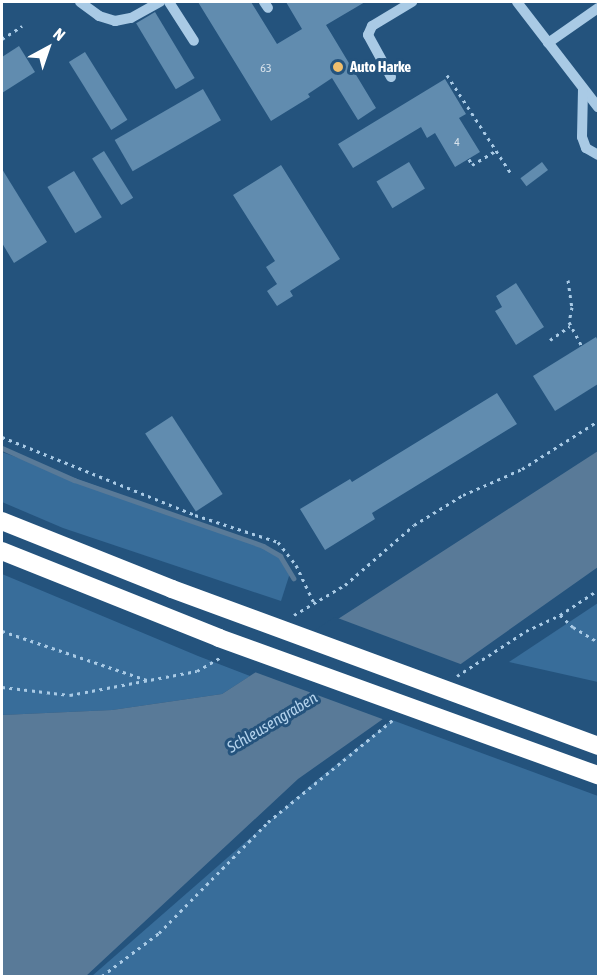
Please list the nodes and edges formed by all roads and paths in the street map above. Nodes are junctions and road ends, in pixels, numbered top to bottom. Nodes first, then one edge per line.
1 (80, 2) edge
2 (160, 2) edge
3 (169, 2) edge
4 (412, 2) edge
5 (517, 2) edge
6 (598, 8) edge
7 (22, 26) dead end
8 (2, 39) edge
9 (194, 41) dead end
10 (548, 43) junction
11 (447, 75) dead end
12 (391, 77) dead end
13 (583, 88) junction
14 (596, 101) edge
15 (495, 151) junction
16 (598, 155) edge
17 (469, 159) dead end
18 (510, 172) dead end
19 (568, 280) dead end
20 (571, 328) junction
21 (550, 340) dead end
22 (582, 346) dead end
23 (598, 421) edge
24 (2, 437) edge
25 (2, 521) edge
26 (2, 551) edge
27 (598, 590) edge
28 (314, 603) junction
29 (560, 615) junction
30 (285, 620) dead end
31 (2, 631) edge
32 (598, 642) edge
33 (223, 646) junction
34 (151, 681) junction
35 (447, 686) junction
36 (2, 687) edge
37 (410, 712) junction
38 (598, 746) edge
39 (598, 775) edge
40 (102, 976) edge

1 - 2 street
3 - 9 street
4 - 12 street
5 - 10 street
6 - 10 street
7 - 8 path
10 - 13 street
11 - 15 path
13 - 14 street
13 - 16 street
15 - 17 path
15 - 18 path
19 - 20 path
20 - 21 path
20 - 22 path
23 - 28 path
24 - 28 path
25 - 35 highway
26 - 33 highway
27 - 29 path
28 - 30 path
29 - 32 path
29 - 35 path
31 - 34 path
33 - 34 path
33 - 37 highway
34 - 36 path
35 - 38 highway
37 - 39 highway
37 - 40 path

